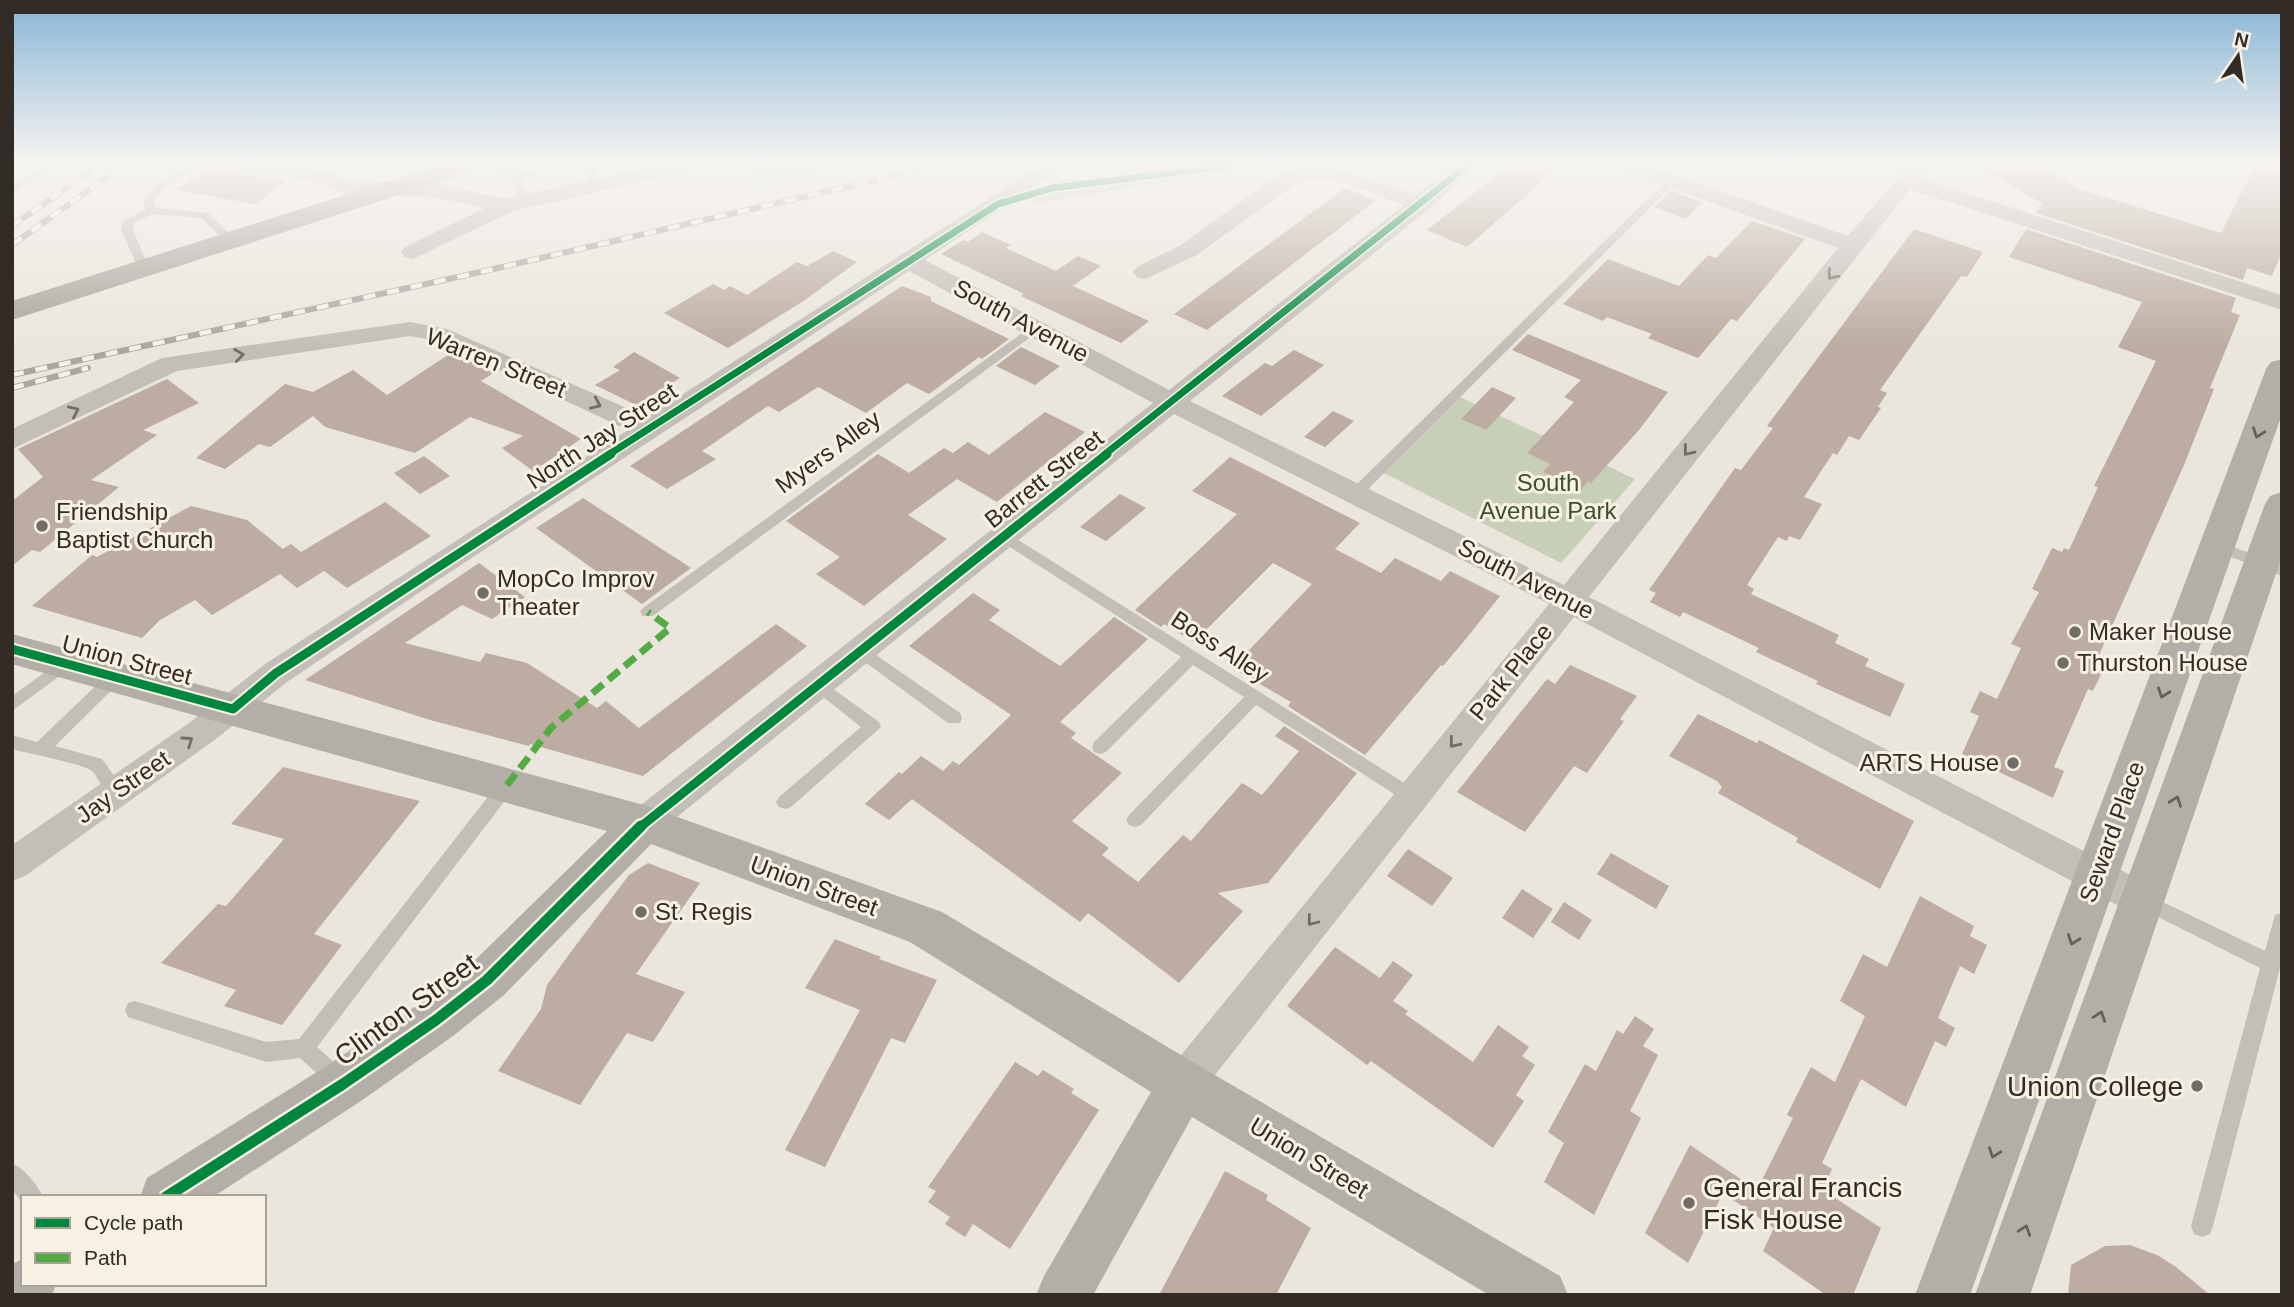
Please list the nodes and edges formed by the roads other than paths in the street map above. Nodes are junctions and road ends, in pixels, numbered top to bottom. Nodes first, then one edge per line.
1 (128, 226) edge
2 (215, 226) edge
3 (274, 226) edge
4 (454, 226) edge
5 (963, 226) edge
6 (1223, 226) edge
7 (1393, 226) edge
8 (1626, 226) edge
9 (1799, 226) edge
10 (1871, 226) edge
11 (2065, 226) edge
12 (230, 240) junction
13 (1855, 246) junction
14 (412, 252) dead end
15 (909, 261) junction
16 (143, 268) junction
17 (1145, 272) dead end
18 (2282, 303) edge
19 (12, 311) edge
20 (1036, 327) junction
21 (2282, 369) edge
22 (1172, 402) junction
23 (649, 429) junction
24 (12, 440) edge
25 (1355, 494) junction
26 (2282, 504) edge
27 (1004, 536) junction
28 (2217, 546) junction
29 (2271, 566) edge
30 (1568, 600) junction
31 (648, 612) dead end
32 (12, 649) edge
33 (860, 650) junction
34 (1192, 656) junction
35 (66, 663) junction
36 (115, 677) junction
37 (818, 684) junction
38 (1255, 696) junction
39 (12, 705) edge
40 (233, 709) junction
41 (954, 718) dead end
42 (12, 742) edge
43 (1100, 747) dead end
44 (41, 750) junction
45 (507, 785) junction
46 (116, 792) junction
47 (1411, 796) junction
48 (785, 802) dead end
49 (1135, 820) dead end
50 (644, 823) junction
51 (12, 865) edge
52 (2096, 876) junction
53 (2141, 899) junction
54 (2282, 921) edge
55 (2270, 964) junction
56 (135, 1010) dead end
57 (304, 1048) junction
58 (343, 1084) junction
59 (1183, 1084) junction
60 (12, 1174) edge
61 (30, 1195) edge
62 (169, 1195) edge
63 (2202, 1226) dead end
64 (1063, 1295) edge
65 (1541, 1295) edge
66 (1942, 1295) edge
67 (2002, 1295) edge

1 - 16 lane
2 - 12 lane
3 - 12 highway
4 - 14 street
5 - 15 street, North Jay Street
6 - 17 street
7 - 22 street, Barrett Street
8 - 25 lane
9 - 13 street
10 - 13 street, Park Place
11 - 18 street
12 - 16 highway
13 -> 30 street, Park Place
15 - 20 street, South Avenue
15 - 23 street, North Jay Street
16 - 19 highway
20 - 22 street, South Avenue
20 - 31 lane, Myers Alley
21 -> 28 street, Seward Place
22 - 25 street, South Avenue
22 - 27 street, Barrett Street
24 -> 23 street, Warren Street
23 - 40 street, North Jay Street
25 - 30 street, South Avenue
26 - 29 street, Seward Place
27 - 33 street, Barrett Street
27 - 34 lane, Boss Alley
28 - 29 lane
28 -> 52 street, Seward Place
53 -> 29 street, Seward Place
30 -> 47 street, Park Place
30 - 52 street, South Avenue
32 - 35 street, Union Street
33 - 37 street, Barrett Street
33 - 41 lane
34 - 38 lane, Boss Alley
34 - 43 lane
35 - 36 street, Union Street
35 - 39 lane
36 - 40 street, Union Street
36 - 44 lane
37 - 48 lane
37 - 50 street, Barrett Street
38 - 47 lane, Boss Alley
38 - 49 lane
40 - 45 street, Union Street
46 -> 40 street, Jay Street
42 - 44 lane
44 - 46 lane
45 - 50 street, Union Street
45 - 57 lane
46 - 51 street, Jay Street
47 -> 59 street, Park Place
50 - 58 street, Clinton Street
50 - 59 street, Union Street
52 - 53 street, South Avenue
52 -> 66 street, Seward Place
53 - 55 lane
67 -> 53 street, Seward Place
54 - 55 lane
55 - 63 lane
56 - 57 lane
57 - 58 lane
58 - 62 street, Clinton Street
59 - 64 street
59 - 65 street, Union Street
60 - 61 lane

